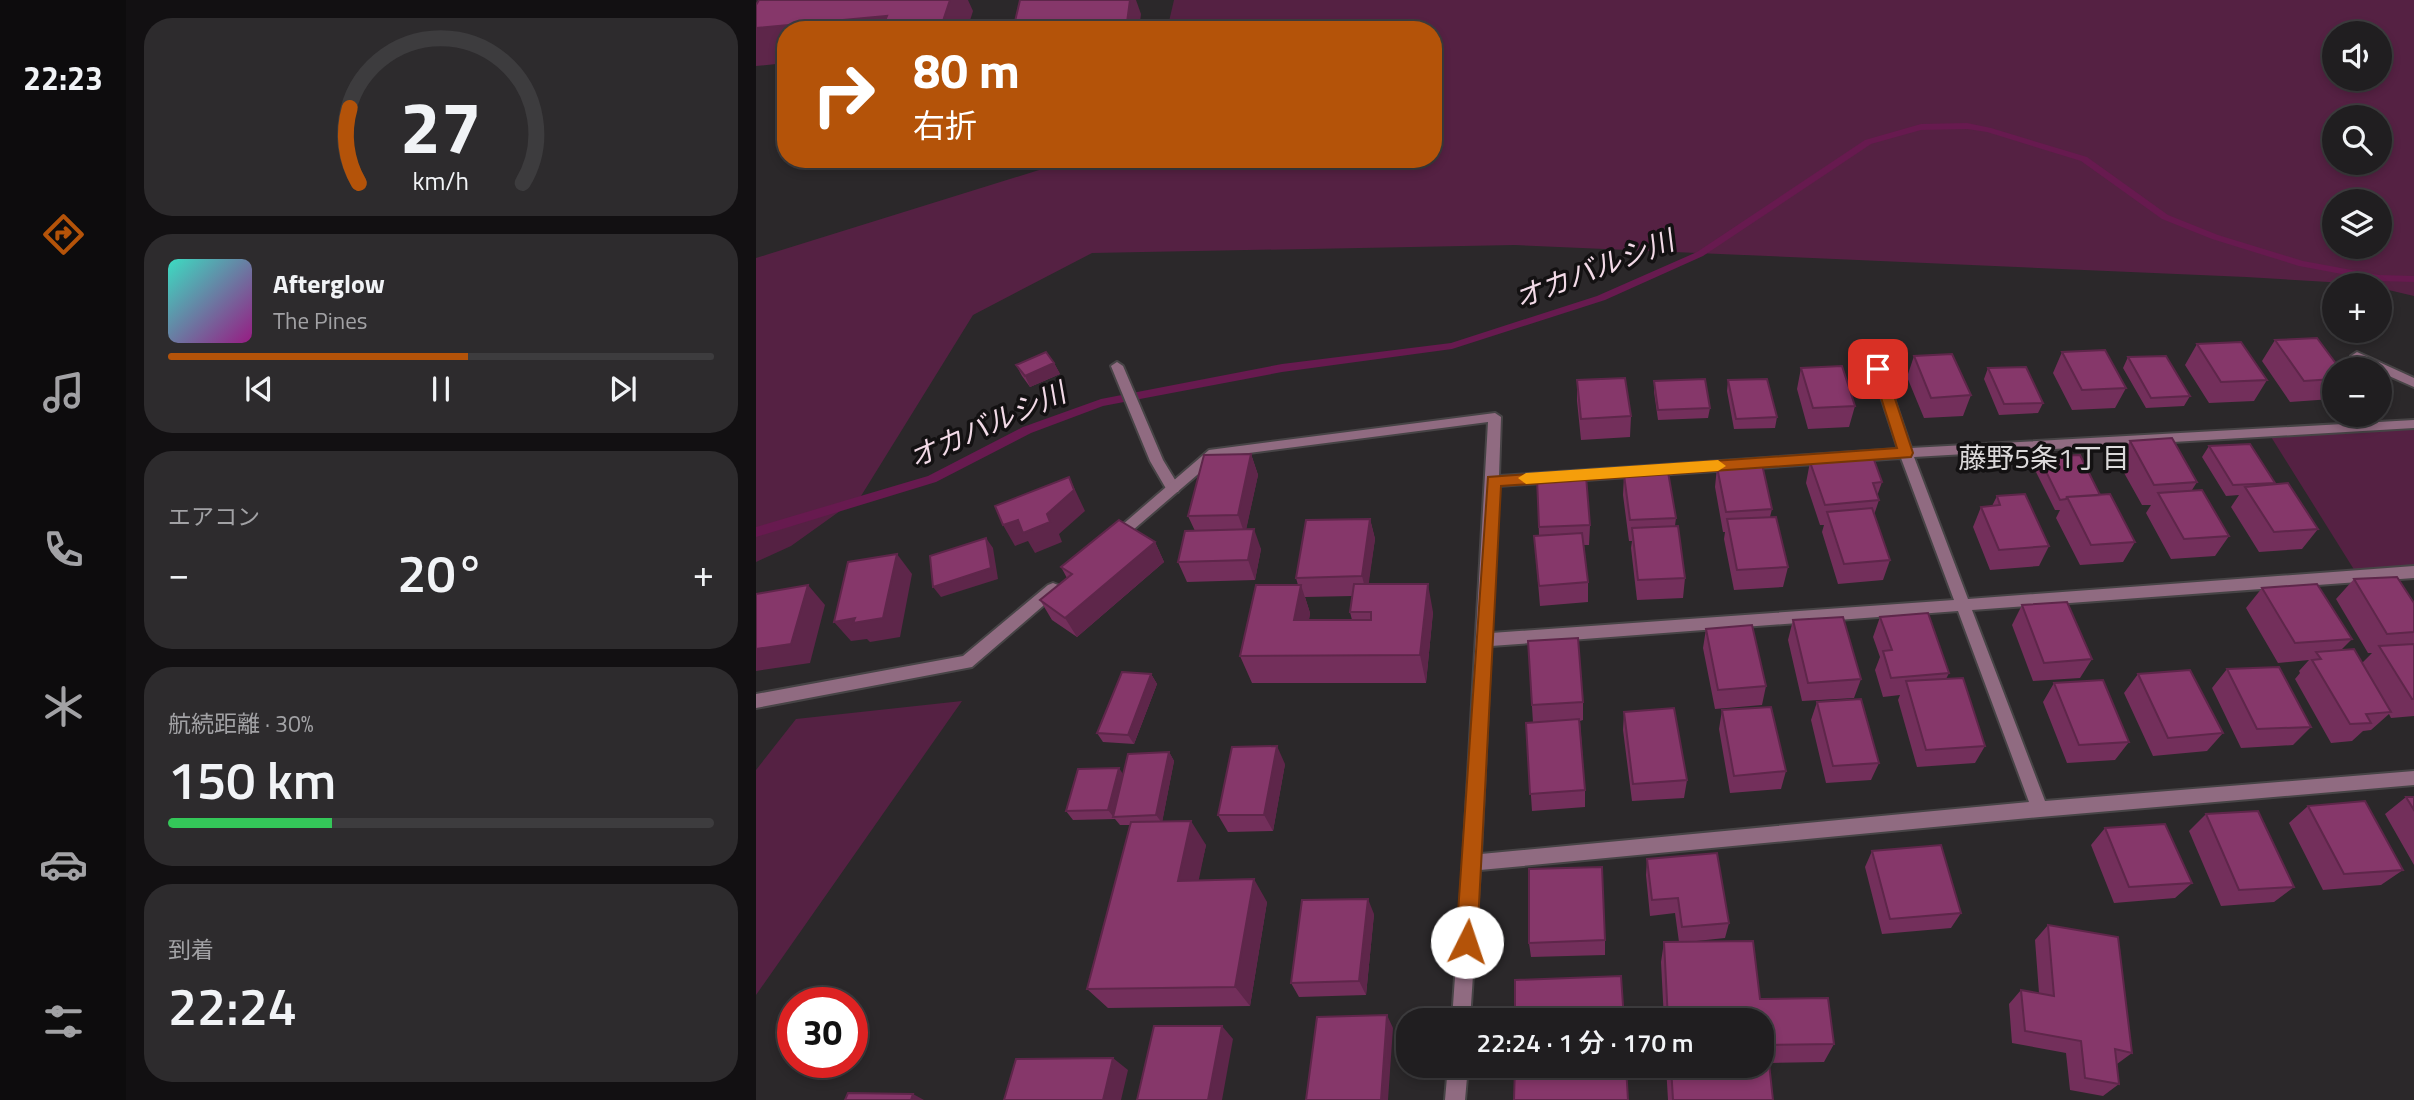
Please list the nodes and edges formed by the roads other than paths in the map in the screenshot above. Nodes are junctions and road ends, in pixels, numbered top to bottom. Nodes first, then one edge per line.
1 (2357, 356) dead end
2 (1117, 366) dead end
3 (1878, 369) dead end
4 (2414, 383) edge
5 (2414, 424) edge
6 (1906, 453) junction
7 (1493, 481) junction
8 (1173, 488) junction
9 (1101, 549) edge
10 (2414, 572) edge
11 (1070, 575) edge
12 (1963, 604) junction
13 (1484, 640) junction
14 (756, 701) edge
15 (2414, 778) edge
16 (2040, 809) junction
17 (1472, 863) junction
18 (1462, 1008) edge
19 (1457, 1078) edge
20 (1455, 1100) edge

1 - 4 street
2 - 8 street
3 - 6 street
5 - 6 street
6 - 7 street
6 - 12 street
7 - 8 street
7 - 13 street
8 - 9 street
10 - 12 street
11 - 14 street
12 - 13 street
12 - 16 street
13 - 17 street
15 - 16 street
16 - 17 street
17 - 18 street
19 - 20 street

